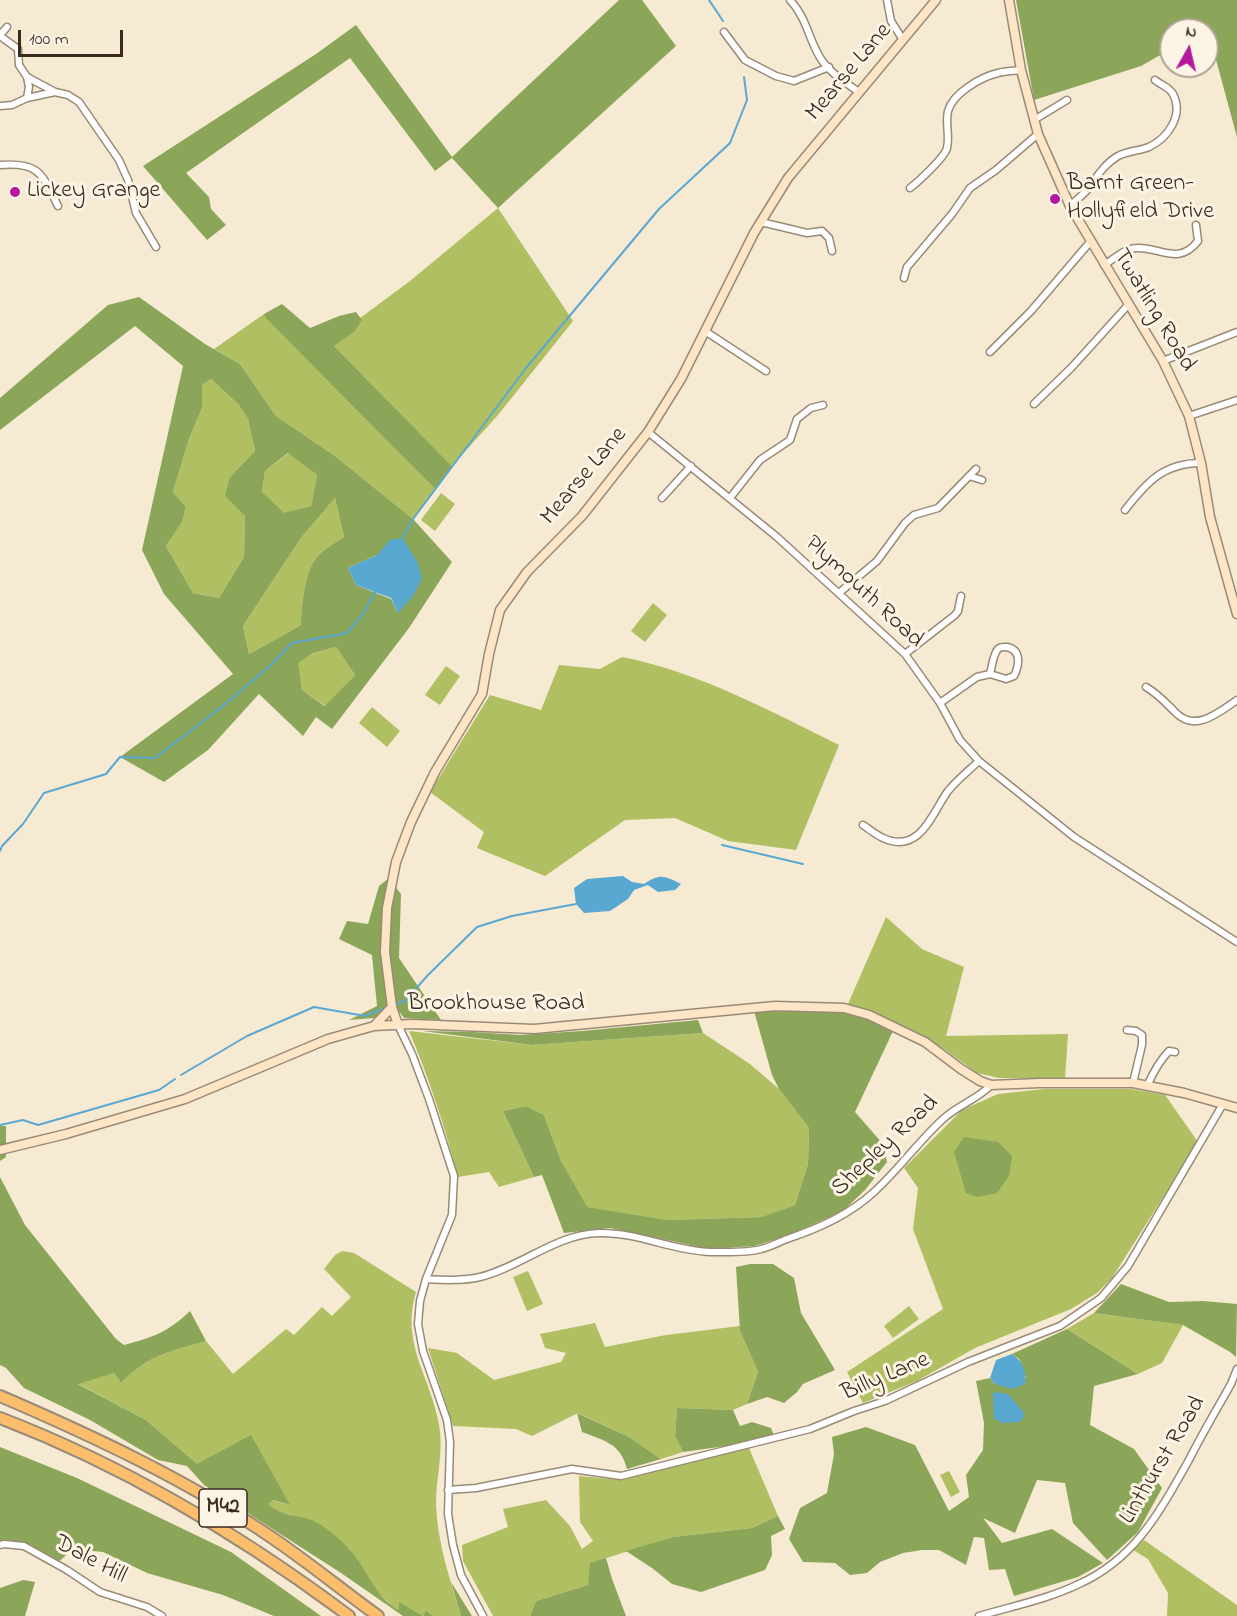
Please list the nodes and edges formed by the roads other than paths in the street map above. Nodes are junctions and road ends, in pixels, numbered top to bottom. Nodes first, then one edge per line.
1 (790, 0) edge
2 (888, 0) edge
3 (936, 0) edge
4 (1009, 0) edge
5 (8, 27) dead end
6 (724, 32) dead end
7 (0, 35) edge
8 (903, 40) junction
9 (829, 68) junction
10 (1021, 70) junction
11 (27, 77) junction
12 (1155, 80) dead end
13 (55, 92) junction
14 (860, 92) junction
15 (27, 98) junction
16 (1067, 100) dead end
17 (0, 106) edge
18 (1034, 120) junction
19 (1038, 134) junction
20 (0, 165) edge
21 (910, 188) dead end
22 (58, 206) dead end
23 (1070, 206) junction
24 (761, 222) junction
25 (1196, 225) dead end
26 (1090, 242) junction
27 (156, 247) dead end
28 (832, 251) dead end
29 (1104, 266) junction
30 (904, 278) dead end
31 (1129, 304) junction
32 (705, 331) junction
33 (1237, 332) edge
34 (990, 352) dead end
35 (1163, 362) junction
36 (766, 371) dead end
37 (1237, 400) edge
38 (1035, 404) dead end
39 (823, 405) dead end
40 (1189, 416) junction
41 (648, 432) junction
42 (1201, 464) junction
43 (691, 466) junction
44 (976, 469) dead end
45 (969, 476) junction
46 (982, 480) dead end
47 (662, 498) dead end
48 (730, 498) junction
49 (1125, 510) dead end
50 (839, 593) junction
51 (961, 596) dead end
52 (1235, 599) edge
53 (1237, 614) edge
54 (905, 654) junction
55 (990, 674) junction
56 (1146, 687) dead end
57 (1237, 700) edge
58 (940, 703) junction
59 (979, 761) junction
60 (863, 825) dead end
61 (1237, 942) edge
62 (392, 1007) junction
63 (398, 1025) junction
64 (374, 1026) junction
65 (1127, 1030) dead end
66 (1175, 1052) dead end
67 (1132, 1083) junction
68 (991, 1085) junction
69 (1147, 1086) junction
70 (1223, 1104) junction
71 (1237, 1107) edge
72 (0, 1150) edge
73 (426, 1279) junction
74 (1237, 1369) edge
75 (0, 1396) edge
76 (0, 1418) edge
77 (448, 1490) junction
78 (0, 1545) edge
79 (162, 1616) edge
80 (349, 1616) edge
81 (378, 1616) edge
82 (483, 1616) edge
83 (979, 1616) edge

1 - 9 street
2 - 8 street
3 - 8 street, Mearse Lane
4 - 10 street, Twatling Road
5 - 7 street
6 - 9 street
7 - 11 street
8 - 14 street, Mearse Lane
9 - 14 street
10 - 18 street, Twatling Road
10 - 21 street
11 - 13 street
11 - 15 street
12 - 23 street
13 - 15 street
13 - 27 street
14 - 24 street, Mearse Lane
15 - 17 street
16 - 18 street
18 - 19 street, Twatling Road
19 - 23 street, Twatling Road
19 - 30 street
20 - 22 street
23 - 26 street, Twatling Road
24 - 28 street
24 - 32 street, Mearse Lane
25 - 29 street
26 - 29 street, Twatling Road
26 - 34 street
29 - 31 street, Twatling Road
31 - 35 street, Twatling Road
31 - 38 street
32 - 36 street
32 - 41 street, Mearse Lane
33 - 35 street
35 - 40 street, Twatling Road
37 - 40 street
39 - 48 street
40 - 42 street, Twatling Road
41 - 43 street, Plymouth Road
41 - 62 street, Mearse Lane
42 - 49 street
42 - 52 street, Twatling Road
43 - 47 street
43 - 48 street, Plymouth Road
44 - 45 street
45 - 46 street
45 - 50 street
48 - 50 street, Plymouth Road
50 - 54 street, Plymouth Road
51 - 54 street
52 - 53 street, Twatling Road
54 - 58 street, Plymouth Road
55 - 55 street
55 - 58 street
56 - 57 street
58 - 59 street, Plymouth Road
59 - 60 street
59 - 61 street, Plymouth Road
62 - 63 street, Mearse Lane
62 - 64 street
63 - 64 street, Brookhouse Road
63 - 68 street, Brookhouse Road
63 - 73 street
64 - 72 street, Brookhouse Road
65 - 67 street
66 - 69 street
67 - 68 street
67 - 69 street
68 - 73 street, Shepley Road
69 - 70 street
70 - 71 street
70 - 77 street, Billy Lane
73 - 77 street
74 - 83 street, Linthurst Road
75 - 81 highway, M42
76 - 80 highway, M42
77 - 82 street
78 - 79 street, Dale Hill

